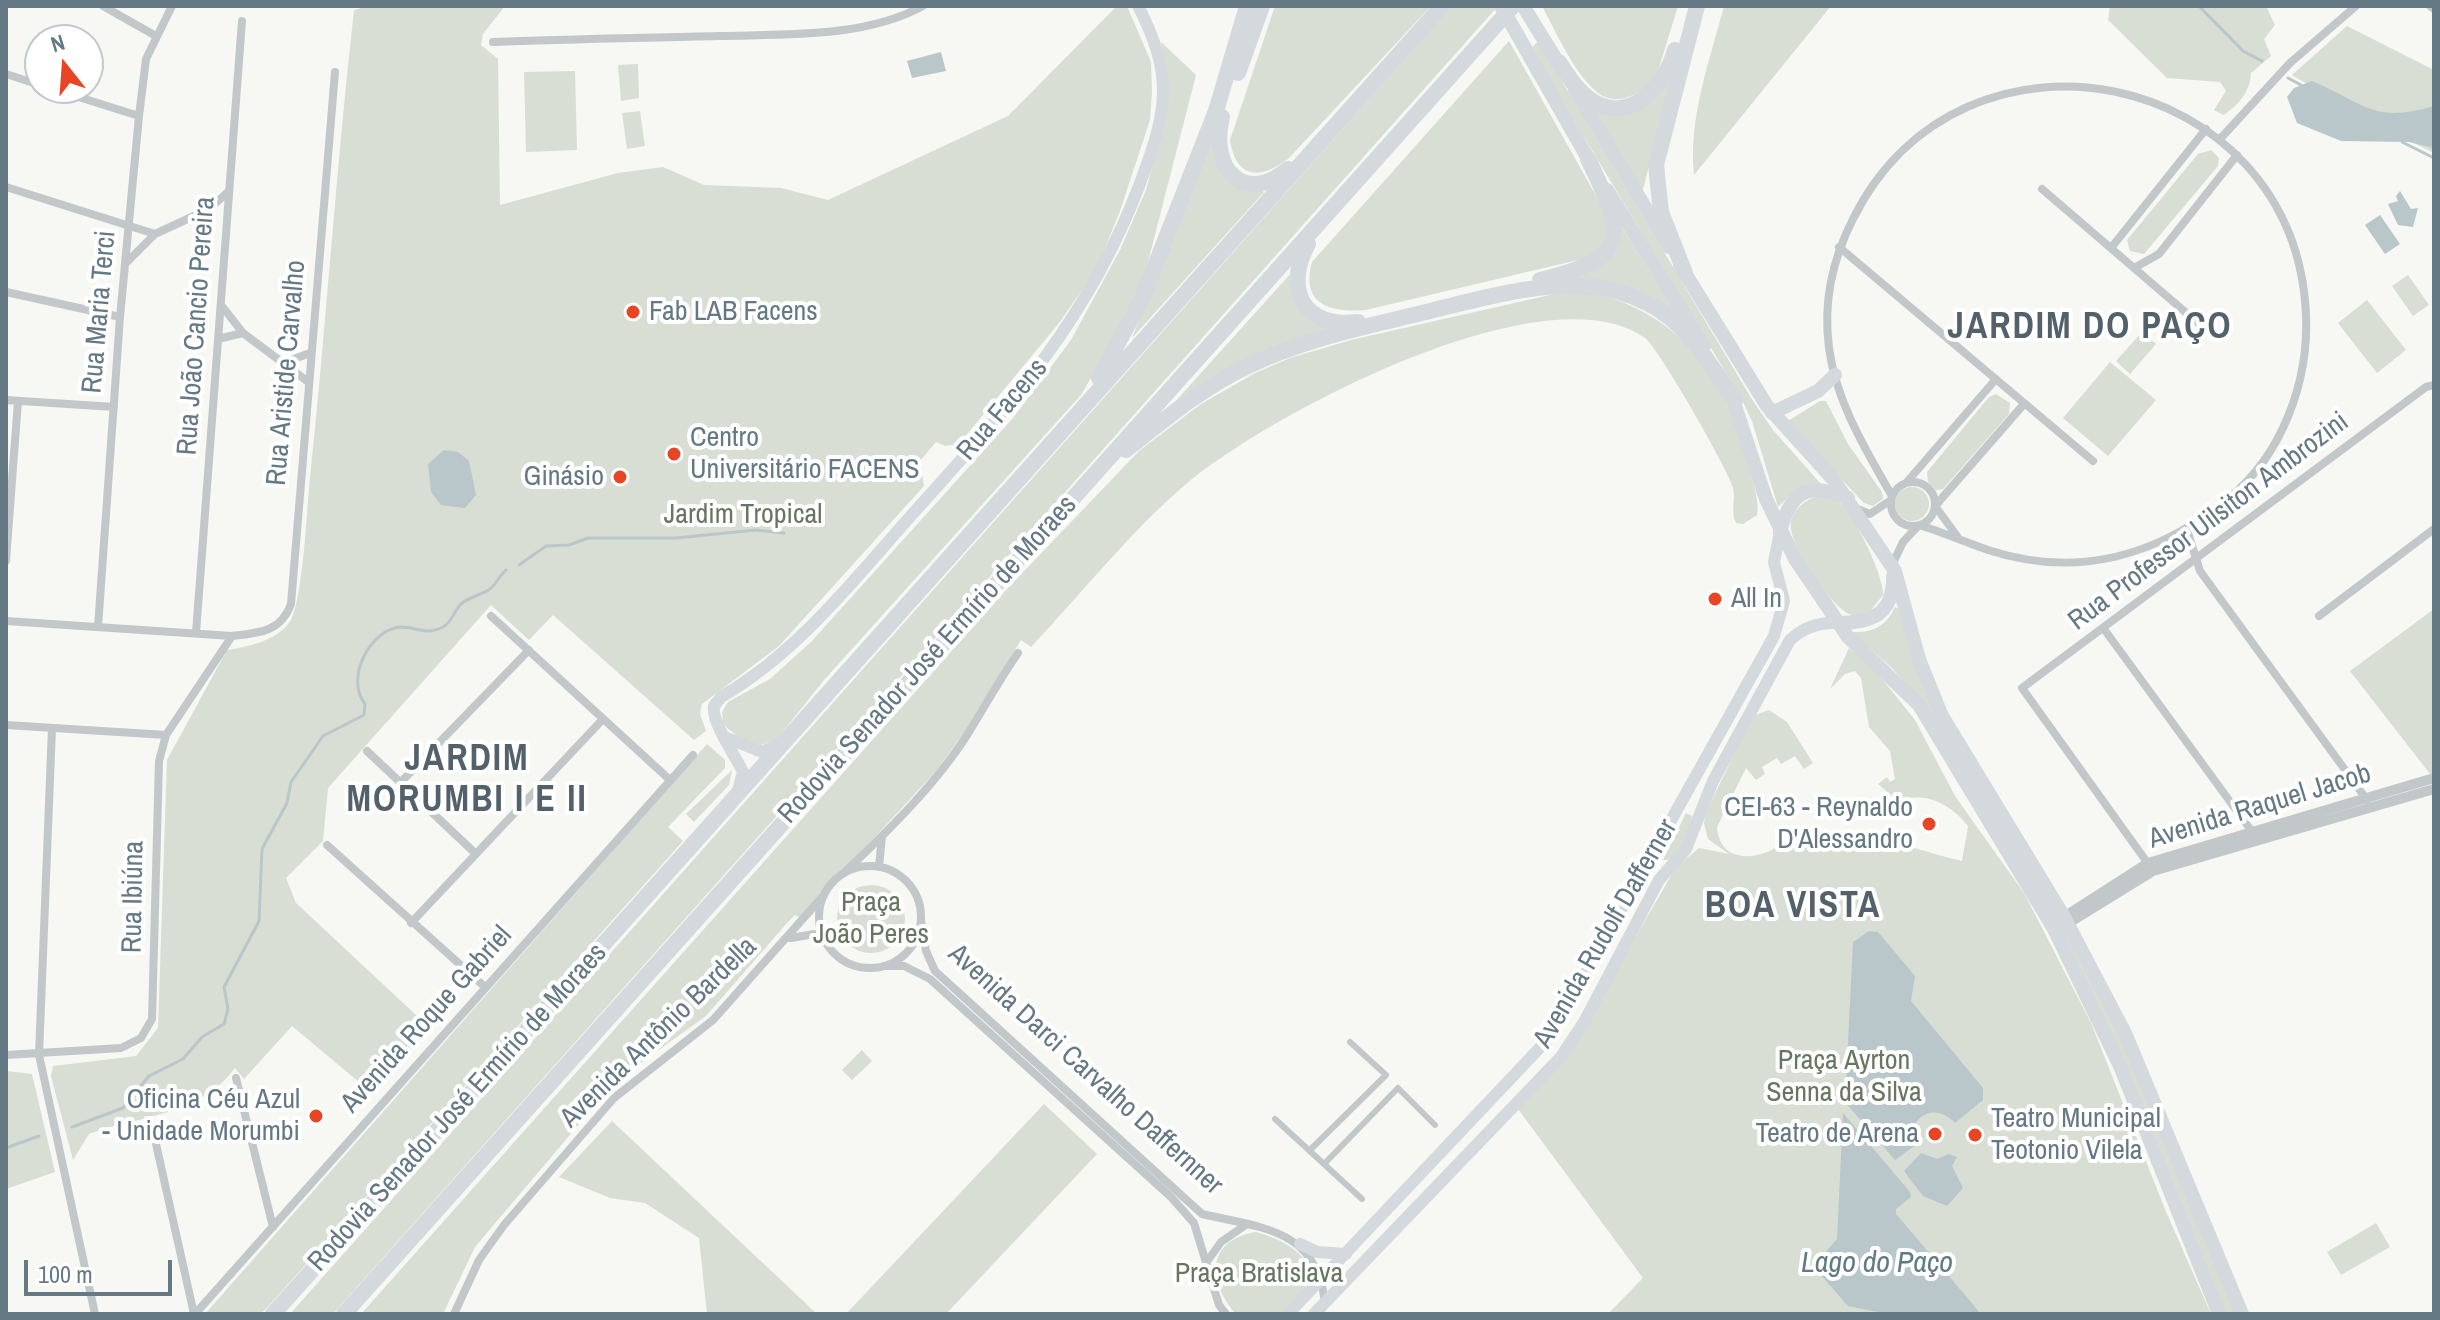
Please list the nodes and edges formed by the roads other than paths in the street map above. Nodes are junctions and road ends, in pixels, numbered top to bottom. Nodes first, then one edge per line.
1 (103, 6) edge
2 (172, 6) edge
3 (923, 6) edge
4 (1138, 6) edge
5 (1247, 6) edge
6 (1262, 6) edge
7 (1442, 6) edge
8 (1501, 6) edge
9 (1513, 6) edge
10 (1523, 6) edge
11 (1687, 6) edge
12 (1697, 6) edge
13 (2356, 6) edge
14 (242, 21) dead end
15 (156, 36) junction
16 (493, 42) dead end
17 (1559, 62) junction
18 (335, 72) dead end
19 (101, 104) edge
20 (139, 116) junction
21 (2206, 129) junction
22 (1331, 131) junction
23 (2220, 139) junction
24 (2237, 155) junction
25 (1588, 159) junction
26 (6, 187) edge
27 (2042, 189) dead end
28 (229, 191) junction
29 (1340, 201) junction
30 (209, 209) junction
31 (227, 216) junction
32 (130, 225) junction
33 (155, 234) junction
34 (1839, 247) junction
35 (2111, 248) junction
36 (2149, 259) junction
37 (126, 263) junction
38 (2134, 268) junction
39 (1685, 273) junction
40 (2153, 284) junction
41 (6, 292) edge
42 (220, 304) junction
43 (120, 317) junction
44 (2205, 329) dead end
45 (243, 333) junction
46 (218, 339) junction
47 (310, 353) junction
48 (283, 363) junction
49 (1835, 375) junction
50 (1996, 379) junction
51 (307, 381) junction
52 (2430, 386) edge
53 (6, 400) edge
54 (18, 401) junction
55 (1735, 401) junction
56 (2024, 404) junction
57 (114, 407) junction
58 (1772, 413) junction
59 (1066, 425) junction
60 (2093, 461) dead end
61 (1090, 478) junction
62 (1906, 483) junction
63 (1892, 498) junction
64 (1852, 503) junction
65 (1935, 506) junction
66 (8, 508) edge
67 (1919, 525) junction
68 (2434, 529) edge
69 (2187, 530) junction
70 (1780, 532) junction
71 (1957, 536) junction
72 (2196, 560) junction
73 (6, 561) edge
74 (1892, 566) junction
75 (491, 616) dead end
76 (2319, 616) dead end
77 (6, 621) edge
78 (1845, 623) junction
79 (98, 627) junction
80 (2104, 629) junction
81 (196, 633) junction
82 (232, 636) junction
83 (529, 650) junction
84 (1018, 653) dead end
85 (603, 719) junction
86 (6, 725) edge
87 (52, 728) junction
88 (799, 729) junction
89 (166, 735) junction
90 (727, 738) junction
91 (367, 751) dead end
92 (693, 755) dead end
93 (2434, 778) edge
94 (670, 780) junction
95 (401, 782) junction
96 (2434, 789) edge
97 (2367, 800) junction
98 (1681, 806) junction
99 (726, 810) junction
100 (1697, 823) junction
101 (2253, 833) junction
102 (882, 834) junction
103 (327, 845) dead end
104 (1655, 853) junction
105 (476, 854) junction
106 (1675, 863) junction
107 (879, 867) junction
108 (2151, 867) junction
109 (841, 876) junction
110 (824, 895) junction
111 (921, 920) junction
112 (2066, 920) junction
113 (411, 923) junction
114 (824, 939) junction
115 (787, 940) junction
116 (884, 966) junction
117 (485, 987) junction
118 (1350, 1042) dead end
119 (6, 1055) edge
120 (39, 1055) junction
121 (1028, 1060) junction
122 (236, 1078) dead end
123 (1275, 1119) dead end
124 (1435, 1125) dead end
125 (156, 1144) dead end
126 (1310, 1150) junction
127 (1325, 1163) junction
128 (1362, 1199) dead end
129 (1248, 1224) junction
130 (273, 1227) junction
131 (1300, 1244) junction
132 (1346, 1254) junction
133 (1206, 1263) junction
134 (1322, 1279) junction
135 (1325, 1303) junction
136 (95, 1314) edge
137 (194, 1314) edge
138 (273, 1314) edge
139 (344, 1314) edge
140 (454, 1314) edge
141 (1226, 1314) edge
142 (1288, 1314) edge
143 (1314, 1314) edge
144 (2219, 1314) edge
145 (2242, 1314) edge

1 - 15 street
2 - 15 street, Rua Maria Terci
3 - 16 street
4 - 90 main road, Rua Facens
5 - 59 highway
6 - 22 highway
7 - 22 highway, Rodovia Senador José Ermírio de Moraes
8 - 25 main road
9 - 29 highway, Rodovia Senador José Ermírio de Moraes
10 - 17 main road
11 - 17 highway
12 - 39 highway
13 - 23 street
14 - 28 street, Rua João Cancio Pereira
15 - 20 street, Rua Maria Terci
17 - 39 main road
18 - 47 street, Rua Aristide Carvalho
19 - 20 street
20 - 32 street, Rua Maria Terci
21 - 23 street
21 - 34 street
21 - 35 street
22 - 59 highway, Rodovia Senador José Ermírio de Moraes
23 - 24 street
24 - 36 street
24 - 69 street
25 - 29 highway
25 - 55 main road
26 - 32 street
27 - 35 street
28 - 30 street
28 - 31 street, Rua João Cancio Pereira
29 - 61 highway, Rodovia Senador José Ermírio de Moraes
30 - 31 street
30 - 33 street
31 - 42 street, Rua João Cancio Pereira
32 - 33 street
32 - 37 street, Rua Maria Terci
33 - 37 street
34 - 49 street
34 - 50 street
35 - 38 street
36 - 38 street
36 - 40 street
37 - 43 street, Rua Maria Terci
38 - 40 street
39 - 58 main road
40 - 44 street
41 - 43 street
42 - 45 street
42 - 46 street, Rua João Cancio Pereira
43 - 57 street, Rua Maria Terci
45 - 46 street
45 - 48 street
46 - 81 street, Rua João Cancio Pereira
47 - 48 street
47 - 51 street, Rua Aristide Carvalho
48 - 51 street
49 - 58 main road
49 - 63 street
50 - 56 street
50 - 62 street
51 - 82 street, Rua Aristide Carvalho
52 - 72 street, Rua Professor Uilsiton Ambrozini
53 - 54 street
54 - 57 street
54 - 66 street
55 - 61 highway
55 - 70 main road
56 - 60 street
56 - 65 street
57 - 79 street, Rua Maria Terci
58 - 64 main road
59 - 88 highway, Rodovia Senador José Ermírio de Moraes
61 - 139 highway, Rodovia Senador José Ermírio de Moraes
62 - 63 street
62 - 65 street
63 - 64 street
63 - 67 street
64 - 70 main road
64 - 74 main road
65 - 67 street
65 - 71 street
66 - 73 street
67 - 71 street
67 - 74 street
68 - 76 street
69 - 71 street
69 - 72 street
70 - 78 main road
70 - 98 main road, Avenida Rudolf Dafferner
72 - 80 street, Rua Professor Uilsiton Ambrozini
72 - 97 street
74 - 78 main road
74 - 112 main road
75 - 83 street
77 - 79 street, Rua Aristide Carvalho
78 - 100 main road, Avenida Rudolf Dafferner
78 - 144 main road
79 - 81 street, Rua Aristide Carvalho
80 - 101 street
80 - 108 street, Rua Professor Uilsiton Ambrozini
81 - 82 street, Rua Aristide Carvalho
82 - 89 street, Rua Ibiúna
83 - 85 street
83 - 95 street
84 - 102 street
85 - 94 street
85 - 105 street
86 - 87 street
87 - 89 street
87 - 120 street
88 - 90 main road
88 - 99 highway, Rodovia Senador José Ermírio de Moraes
89 - 120 street, Rua Ibiúna
90 - 99 main road, Rua Facens
91 - 95 street
92 - 94 street, Avenida Roque Gabriel
93 - 97 street, Avenida Raquel Jacob
94 - 117 street, Avenida Roque Gabriel
95 - 105 street
96 - 108 street, Avenida Raquel Jacob
97 - 101 street, Avenida Raquel Jacob
98 - 100 main road
98 - 104 main road, Avenida Rudolf Dafferner
99 - 138 highway, Rodovia Senador José Ermírio de Moraes
100 - 106 main road, Avenida Rudolf Dafferner
101 - 108 street, Avenida Raquel Jacob
102 - 107 street
102 - 109 street
103 - 113 street
104 - 106 main road
104 - 132 main road, Avenida Rudolf Dafferner
105 - 113 street
106 - 135 main road, Avenida Rudolf Dafferner
107 - 109 street
107 - 111 street
108 - 112 street, Avenida Raquel Jacob
109 - 110 street
110 - 114 street
110 - 115 street, Avenida Antônio Bardella
111 - 116 street
111 - 121 street, Avenida Darci Carvalho Daffernner
112 - 145 main road
113 - 117 street
114 - 115 street, Avenida Antônio Bardella
114 - 116 street
115 - 140 street, Avenida Antônio Bardella
116 - 121 street, Avenida Darci Carvalho Daffernner
117 - 130 street, Avenida Roque Gabriel
118 - 126 street
119 - 120 street, Rua Ibiúna
120 - 136 street
121 - 129 street, Avenida Darci Carvalho Daffernner
121 - 133 street, Avenida Darci Carvalho Daffernner
122 - 130 street
123 - 126 street
124 - 127 street
125 - 137 street
126 - 127 street
127 - 128 street
129 - 131 street, Avenida Darci Carvalho Daffernner
129 - 133 street
130 - 137 street, Avenida Roque Gabriel
131 - 132 main road
131 - 134 street
132 - 134 main road, Avenida Rudolf Dafferner
133 - 141 street, Avenida Darci Carvalho Daffernner
134 - 135 street
134 - 142 main road, Avenida Rudolf Dafferner
135 - 143 main road, Avenida Rudolf Dafferner

